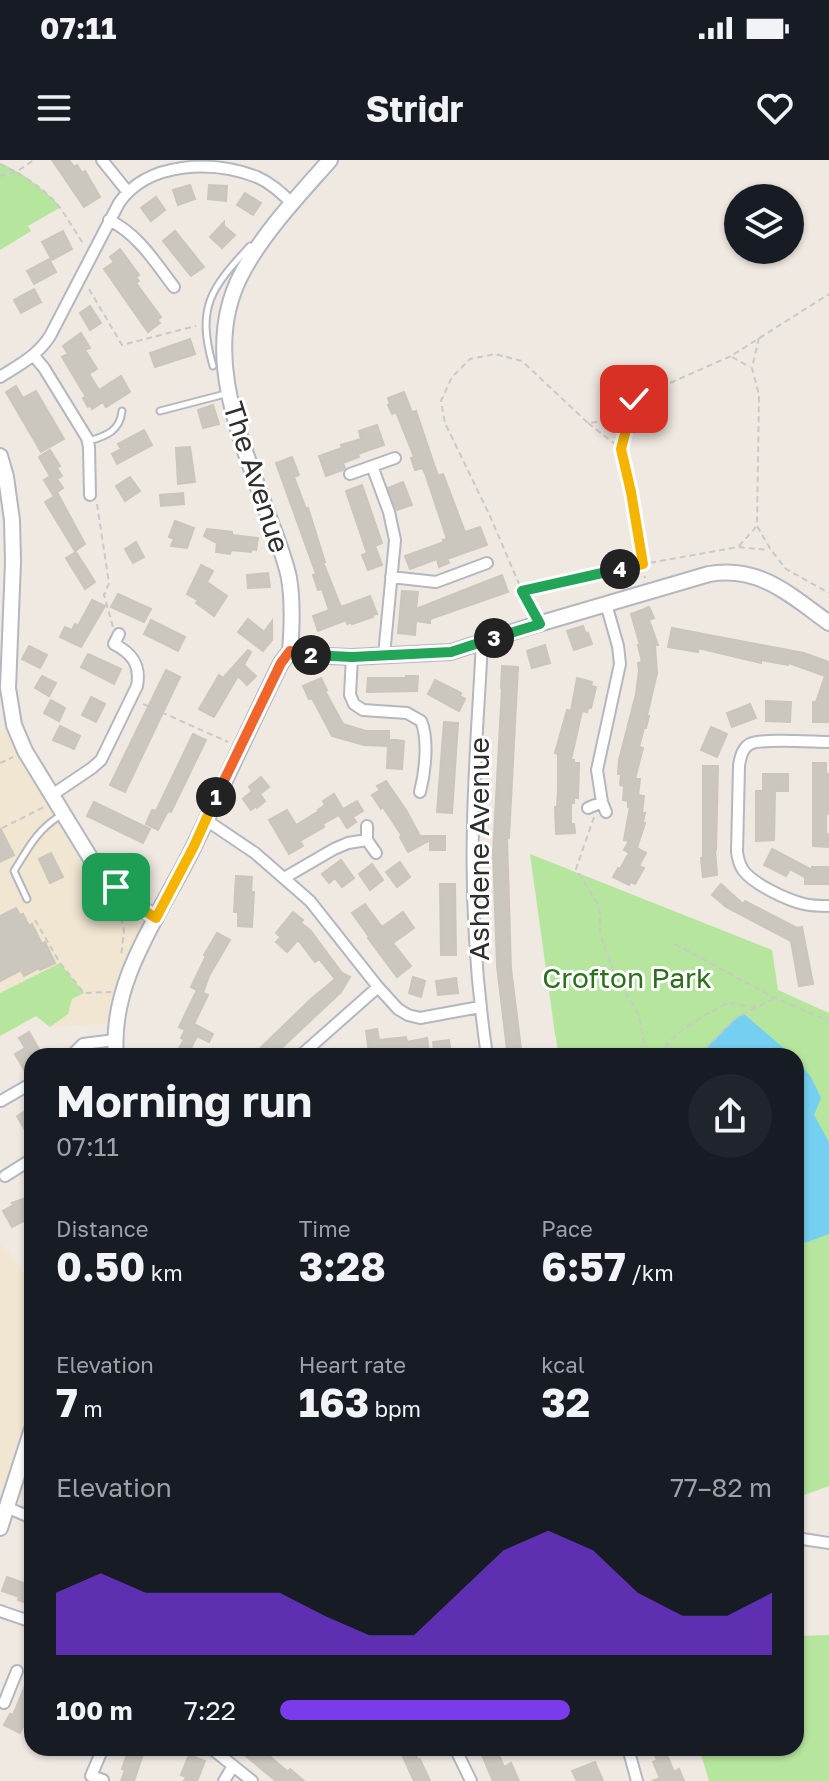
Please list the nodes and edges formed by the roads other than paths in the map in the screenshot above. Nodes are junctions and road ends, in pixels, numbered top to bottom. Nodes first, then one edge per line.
1 (102, 160) edge
2 (330, 160) edge
3 (127, 191) junction
4 (292, 203) junction
5 (109, 220) junction
6 (250, 246) dead end
7 (235, 272) junction
8 (157, 287) dead end
9 (206, 339) junction
10 (224, 341) junction
11 (34, 356) junction
12 (213, 366) dead end
13 (0, 377) edge
14 (229, 392) junction
15 (122, 411) dead end
16 (160, 411) dead end
17 (88, 442) junction
18 (0, 456) edge
19 (395, 458) dead end
20 (372, 466) junction
21 (350, 474) dead end
22 (92, 495) road end
23 (487, 563) dead end
24 (391, 577) junction
25 (606, 604) junction
26 (829, 623) edge
27 (119, 634) road end
28 (482, 642) junction
29 (290, 651) junction
30 (384, 655) junction
31 (4, 656) edge
32 (352, 657) junction
33 (829, 742) edge
34 (410, 779) dead end
35 (423, 780) junction
36 (420, 792) dead end
37 (57, 803) junction
38 (588, 808) dead end
39 (206, 820) junction
40 (367, 826) dead end
41 (367, 840) junction
42 (376, 853) dead end
43 (284, 878) junction
44 (27, 899) dead end
45 (829, 906) edge
46 (156, 918) junction
47 (378, 987) junction
48 (480, 1007) junction
49 (115, 1040) junction
50 (79, 1048) edge
51 (116, 1048) edge
52 (309, 1048) edge
53 (486, 1048) edge
54 (24, 1088) edge
55 (1, 1101) edge
56 (24, 1164) edge
57 (5, 1176) dead end
58 (24, 1453) edge
59 (6, 1507) junction
60 (24, 1515) edge
61 (0, 1528) edge
62 (804, 1539) edge
63 (829, 1543) edge
64 (0, 1611) edge
65 (24, 1619) edge
66 (17, 1671) dead end
67 (5, 1688) edge
68 (4, 1703) dead end
69 (100, 1756) edge
70 (221, 1756) edge
71 (459, 1756) edge
72 (630, 1756) edge
73 (233, 1766) junction
74 (103, 1780) edge
75 (224, 1781) edge
76 (252, 1781) edge
77 (471, 1781) edge
78 (637, 1781) edge

1 - 3 street
2 - 4 main road, The Avenue
3 - 4 street
3 - 5 street
4 - 7 main road, The Avenue
5 - 8 street
5 - 11 street
6 - 7 lane
7 - 9 lane
7 - 10 main road, The Avenue
9 - 10 lane
9 - 12 lane
10 - 14 main road, The Avenue
11 - 13 street
11 - 17 street
14 - 16 lane
14 - 29 main road, The Avenue
15 - 17 lane
17 - 22 street
18 - 31 main road
19 - 20 street
20 - 21 street
20 - 24 street
23 - 24 street
24 - 30 street
25 - 26 main road
25 - 28 main road
25 - 38 street
27 - 37 street
28 - 30 main road
28 - 48 street, Ashdene Avenue
29 - 32 main road
29 - 39 main road
30 - 32 main road
31 - 37 main road
32 - 35 street
33 - 45 street
34 - 35 street
35 - 36 street
37 - 44 lane
37 - 46 main road
39 - 43 street
39 - 46 main road
40 - 41 street
41 - 42 street
41 - 43 street
43 - 47 street
46 - 49 main road
47 - 48 street
47 - 52 street
48 - 53 street, Ashdene Avenue
49 - 50 street
49 - 51 main road
54 - 55 street
56 - 57 street
58 - 59 main road
59 - 60 street
59 - 61 main road
62 - 63 street
64 - 65 street
66 - 67 street
67 - 68 street
69 - 74 street
70 - 73 street
71 - 77 street
72 - 78 street
73 - 75 street
73 - 76 street

